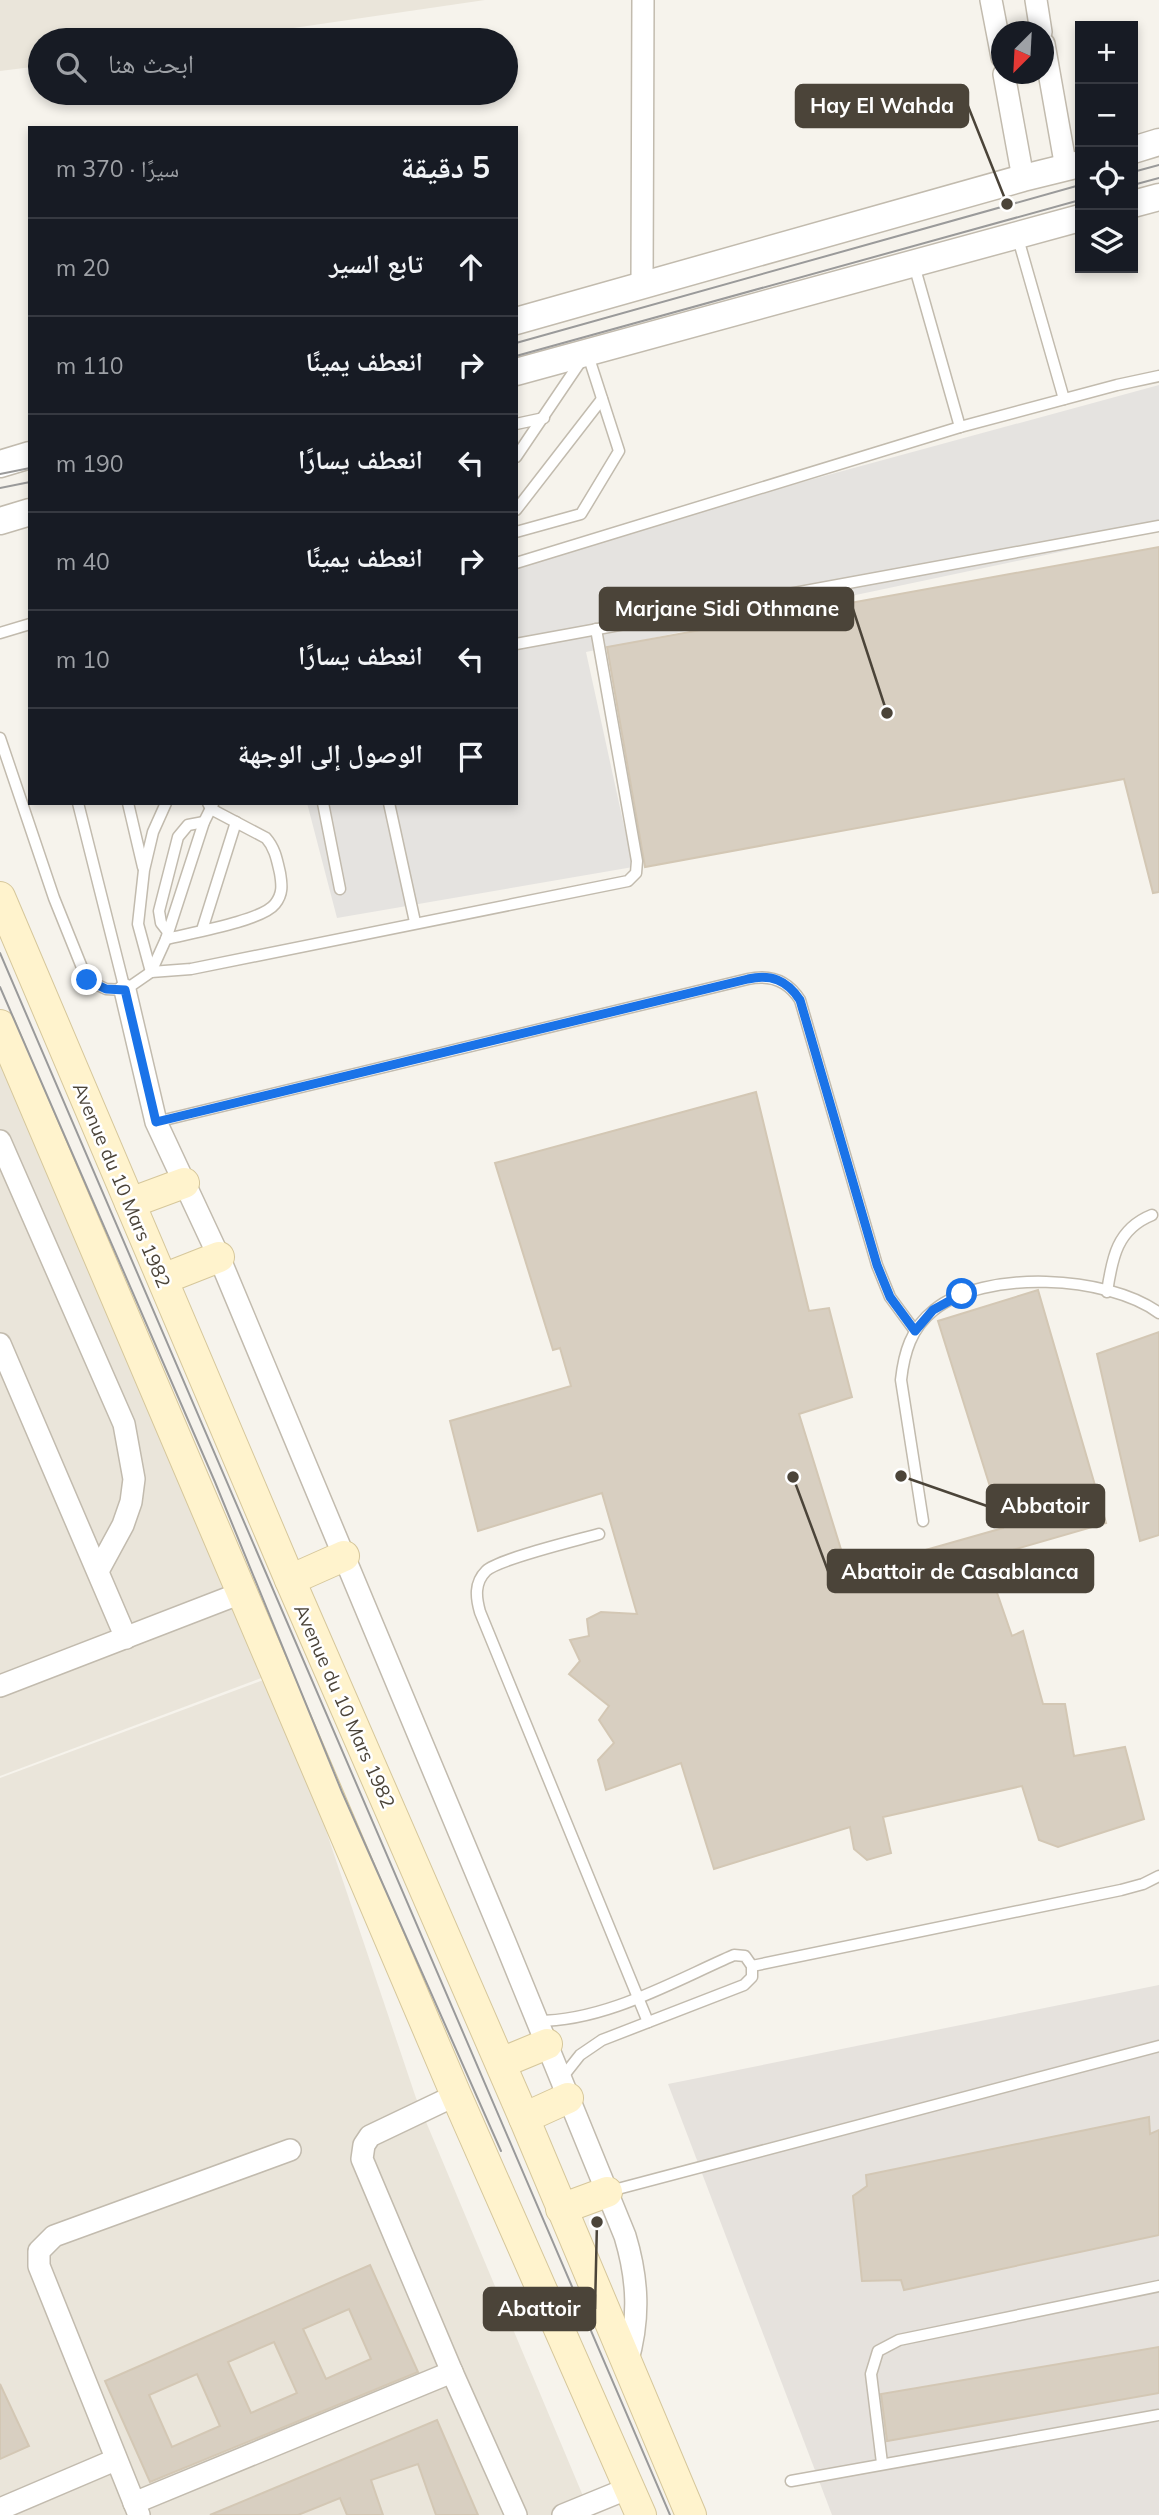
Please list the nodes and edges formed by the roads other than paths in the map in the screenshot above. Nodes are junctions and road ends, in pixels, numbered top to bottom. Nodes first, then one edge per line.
1 (643, 0) edge
2 (991, 0) edge
3 (1036, 0) edge
4 (995, 21) edge
5 (1039, 21) edge
6 (1006, 84) edge
7 (1054, 84) edge
8 (1159, 142) edge
9 (1138, 148) edge
10 (1073, 166) edge
11 (1023, 178) junction
12 (1159, 197) edge
13 (1138, 203) edge
14 (1075, 219) edge
15 (1017, 235) junction
16 (914, 262) junction
17 (642, 286) junction
18 (518, 320) edge
19 (587, 352) junction
20 (518, 371) edge
21 (1159, 376) edge
22 (1064, 398) junction
23 (602, 399) junction
24 (544, 418) junction
25 (518, 424) edge
26 (960, 427) junction
27 (518, 454) edge
28 (28, 457) edge
29 (0, 464) edge
30 (518, 507) edge
31 (28, 513) edge
32 (0, 521) edge
33 (1159, 526) edge
34 (518, 531) edge
35 (518, 562) edge
36 (28, 625) edge
37 (596, 628) junction
38 (0, 633) edge
39 (518, 644) edge
40 (0, 738) edge
41 (79, 805) edge
42 (128, 805) edge
43 (165, 805) edge
44 (211, 805) edge
45 (323, 805) edge
46 (389, 805) edge
47 (204, 822) junction
48 (236, 822) junction
49 (144, 870) junction
50 (340, 888) dead end
51 (0, 897) edge
52 (415, 922) junction
53 (202, 930) junction
54 (167, 936) junction
55 (151, 972) junction
56 (125, 990) junction
57 (4, 1044) edge
58 (156, 1122) junction
59 (0, 1140) edge
60 (184, 1183) junction
61 (130, 1203) junction
62 (1152, 1215) dead end
63 (219, 1257) junction
64 (163, 1279) junction
65 (1107, 1292) junction
66 (1159, 1313) edge
67 (915, 1331) junction
68 (0, 1344) edge
69 (923, 1521) dead end
70 (599, 1534) dead end
71 (344, 1556) junction
72 (98, 1571) junction
73 (290, 1580) junction
74 (241, 1593) junction
75 (126, 1638) junction
76 (0, 1686) edge
77 (1159, 1876) edge
78 (752, 1966) junction
79 (638, 1996) junction
80 (648, 2022) junction
81 (542, 2033) junction
82 (1159, 2046) edge
83 (500, 2063) junction
84 (564, 2088) junction
85 (456, 2095) junction
86 (524, 2118) junction
87 (290, 2150) dead end
88 (607, 2192) junction
89 (561, 2209) junction
90 (1159, 2286) edge
91 (627, 2363) junction
92 (452, 2372) junction
93 (1159, 2415) edge
94 (115, 2460) junction
95 (882, 2463) junction
96 (791, 2481) dead end
97 (629, 2488) junction
98 (0, 2509) edge
99 (136, 2509) edge
100 (516, 2515) edge
101 (564, 2515) edge
102 (641, 2515) edge
103 (691, 2515) edge

1 - 17 street
2 - 4 street
3 - 5 street
6 - 11 street
7 - 10 street
8 - 9 street
10 - 11 street
11 - 17 street
12 - 13 street
14 - 15 street
15 - 16 street
15 - 22 lane
16 - 19 street
16 - 26 lane
17 - 18 street
19 - 20 street
19 - 23 lane
19 - 24 lane
21 - 22 lane
22 - 26 lane
23 - 30 lane
23 - 34 lane
24 - 25 lane
24 - 27 lane
26 - 35 lane
28 - 29 street
31 - 32 street
33 - 37 lane
36 - 38 lane
37 - 39 lane
37 - 52 lane
40 - 56 lane
41 - 56 lane
42 - 49 lane
43 - 49 lane
44 - 47 lane
44 - 48 lane
45 - 50 lane
46 - 52 lane
47 - 54 lane
47 - 54 lane
48 - 53 lane
48 - 53 lane
49 - 55 lane
51 - 61 main road, Avenue du 10 Mars 1982
52 - 55 lane
53 - 54 lane
54 - 55 lane
55 - 56 lane
56 - 58 street
57 - 74 main road
58 - 60 street
58 - 67 lane
59 - 72 street
60 - 61 main road
60 - 63 street
61 - 64 main road, Avenue du 10 Mars 1982
62 - 65 lane
63 - 64 main road
63 - 71 street
64 - 73 main road, Avenue du 10 Mars 1982
65 - 66 lane
65 - 67 lane
67 - 69 lane
68 - 72 street
70 - 79 lane
71 - 73 main road
71 - 81 street
72 - 75 street
73 - 83 main road, Avenue du 10 Mars 1982
74 - 75 street
74 - 85 main road
75 - 76 street
77 - 78 lane
78 - 79 lane
78 - 80 lane
79 - 80 lane
79 - 81 lane
80 - 84 lane
81 - 83 main road
81 - 84 street
82 - 88 lane
83 - 86 main road, Avenue du 10 Mars 1982
84 - 86 main road
84 - 88 street
85 - 92 street
85 - 97 main road
86 - 89 main road, Avenue du 10 Mars 1982
87 - 94 street
88 - 89 main road
88 - 91 street
89 - 91 main road, Avenue du 10 Mars 1982
90 - 95 lane
91 - 103 main road, Avenue du 10 Mars 1982
92 - 99 street
92 - 100 street
93 - 95 lane
94 - 98 street
94 - 99 street
95 - 96 lane
97 - 101 street
97 - 102 main road

